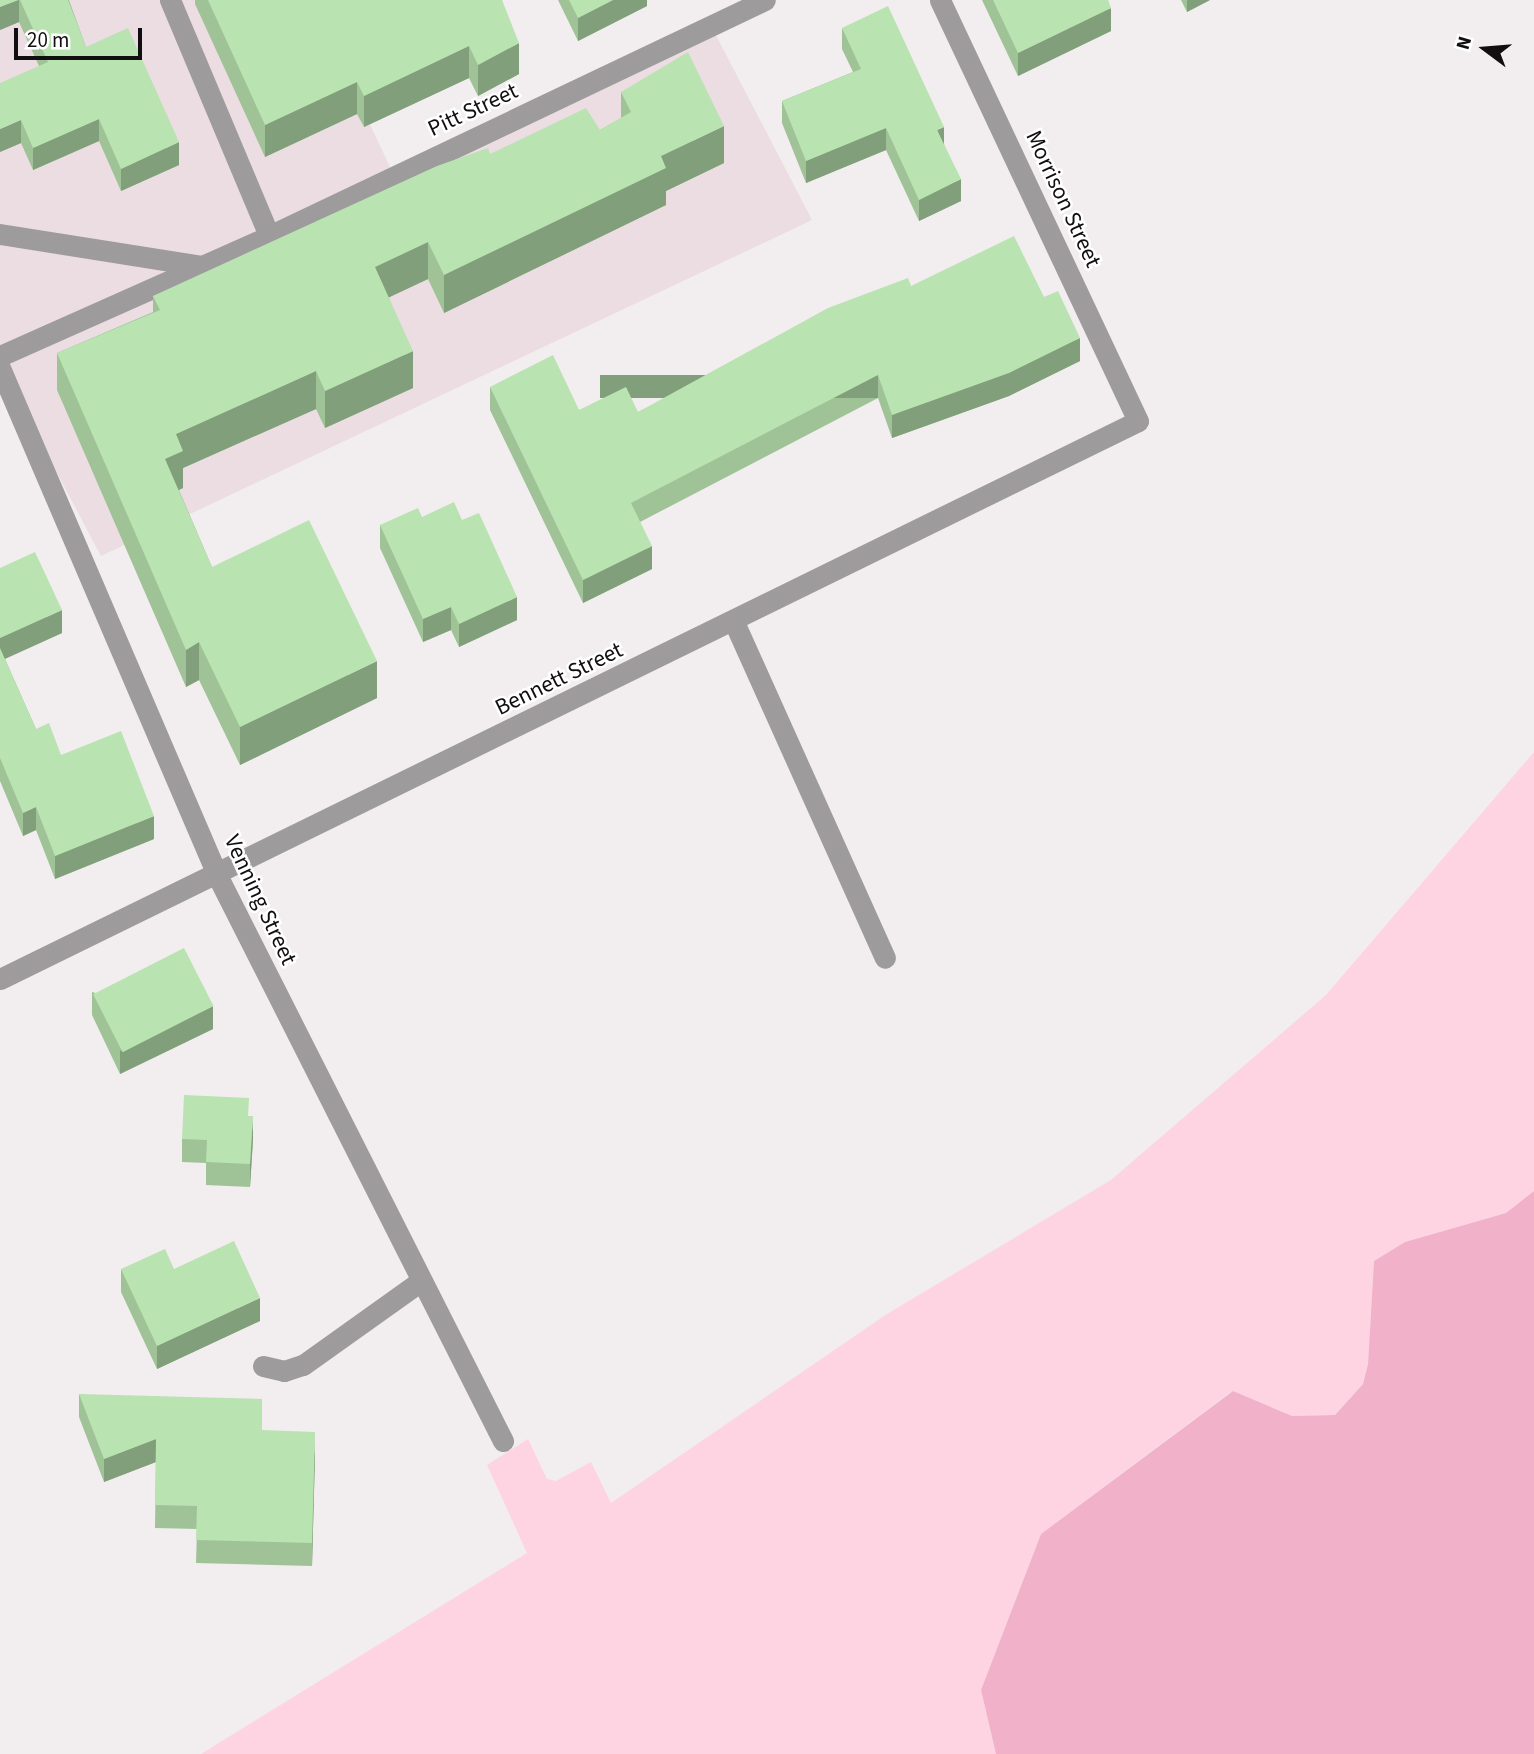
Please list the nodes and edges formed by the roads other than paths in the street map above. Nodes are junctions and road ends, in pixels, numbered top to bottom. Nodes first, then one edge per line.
1 (170, 0) edge
2 (765, 0) edge
3 (940, 0) edge
4 (0, 234) edge
5 (269, 236) junction
6 (202, 266) junction
7 (0, 356) edge
8 (0, 368) edge
9 (1138, 421) joint
10 (734, 622) junction
11 (218, 877) junction
12 (885, 958) dead end
13 (0, 979) edge
14 (418, 1283) junction
15 (263, 1366) dead end
16 (503, 1441) dead end

1 - 5 street
2 - 5 street, Pitt Street
3 - 9 street, Morrison Street
4 - 6 street
5 - 6 street, Pitt Street
6 - 7 street, Pitt Street
8 - 11 street, Venning Street
9 - 10 street, Bennett Street
10 - 11 street, Bennett Street
10 - 12 street
11 - 13 street, Bennett Street
11 - 14 street, Venning Street
14 - 15 street
14 - 16 street, Venning Street

